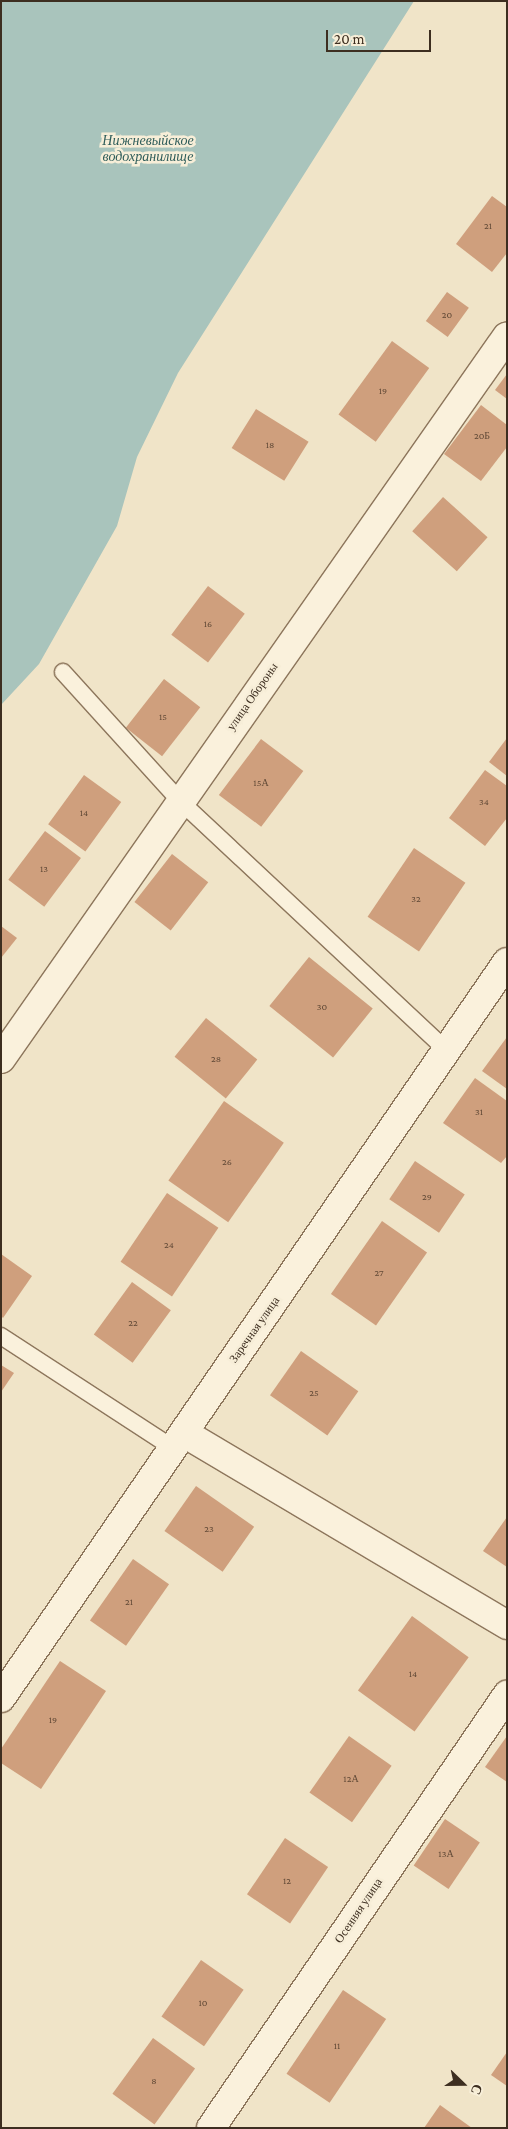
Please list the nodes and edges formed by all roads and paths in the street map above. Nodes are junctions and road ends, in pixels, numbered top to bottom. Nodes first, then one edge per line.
1 (507, 336) edge
2 (63, 672) dead end
3 (180, 800) junction
4 (507, 962) edge
5 (447, 1051) junction
6 (1, 1059) edge
7 (1, 1336) edge
8 (179, 1440) junction
9 (507, 1625) edge
10 (507, 1695) edge
11 (1, 1698) edge
12 (211, 2128) edge

1 - 3 street, улица Обороны
2 - 3 lane
3 - 5 lane
3 - 6 street, улица Обороны
4 - 5 street, Заречная улица
5 - 8 street, Заречная улица
7 - 8 lane
8 - 9 street
8 - 11 street, Заречная улица
10 - 12 street, Осенняя улица

